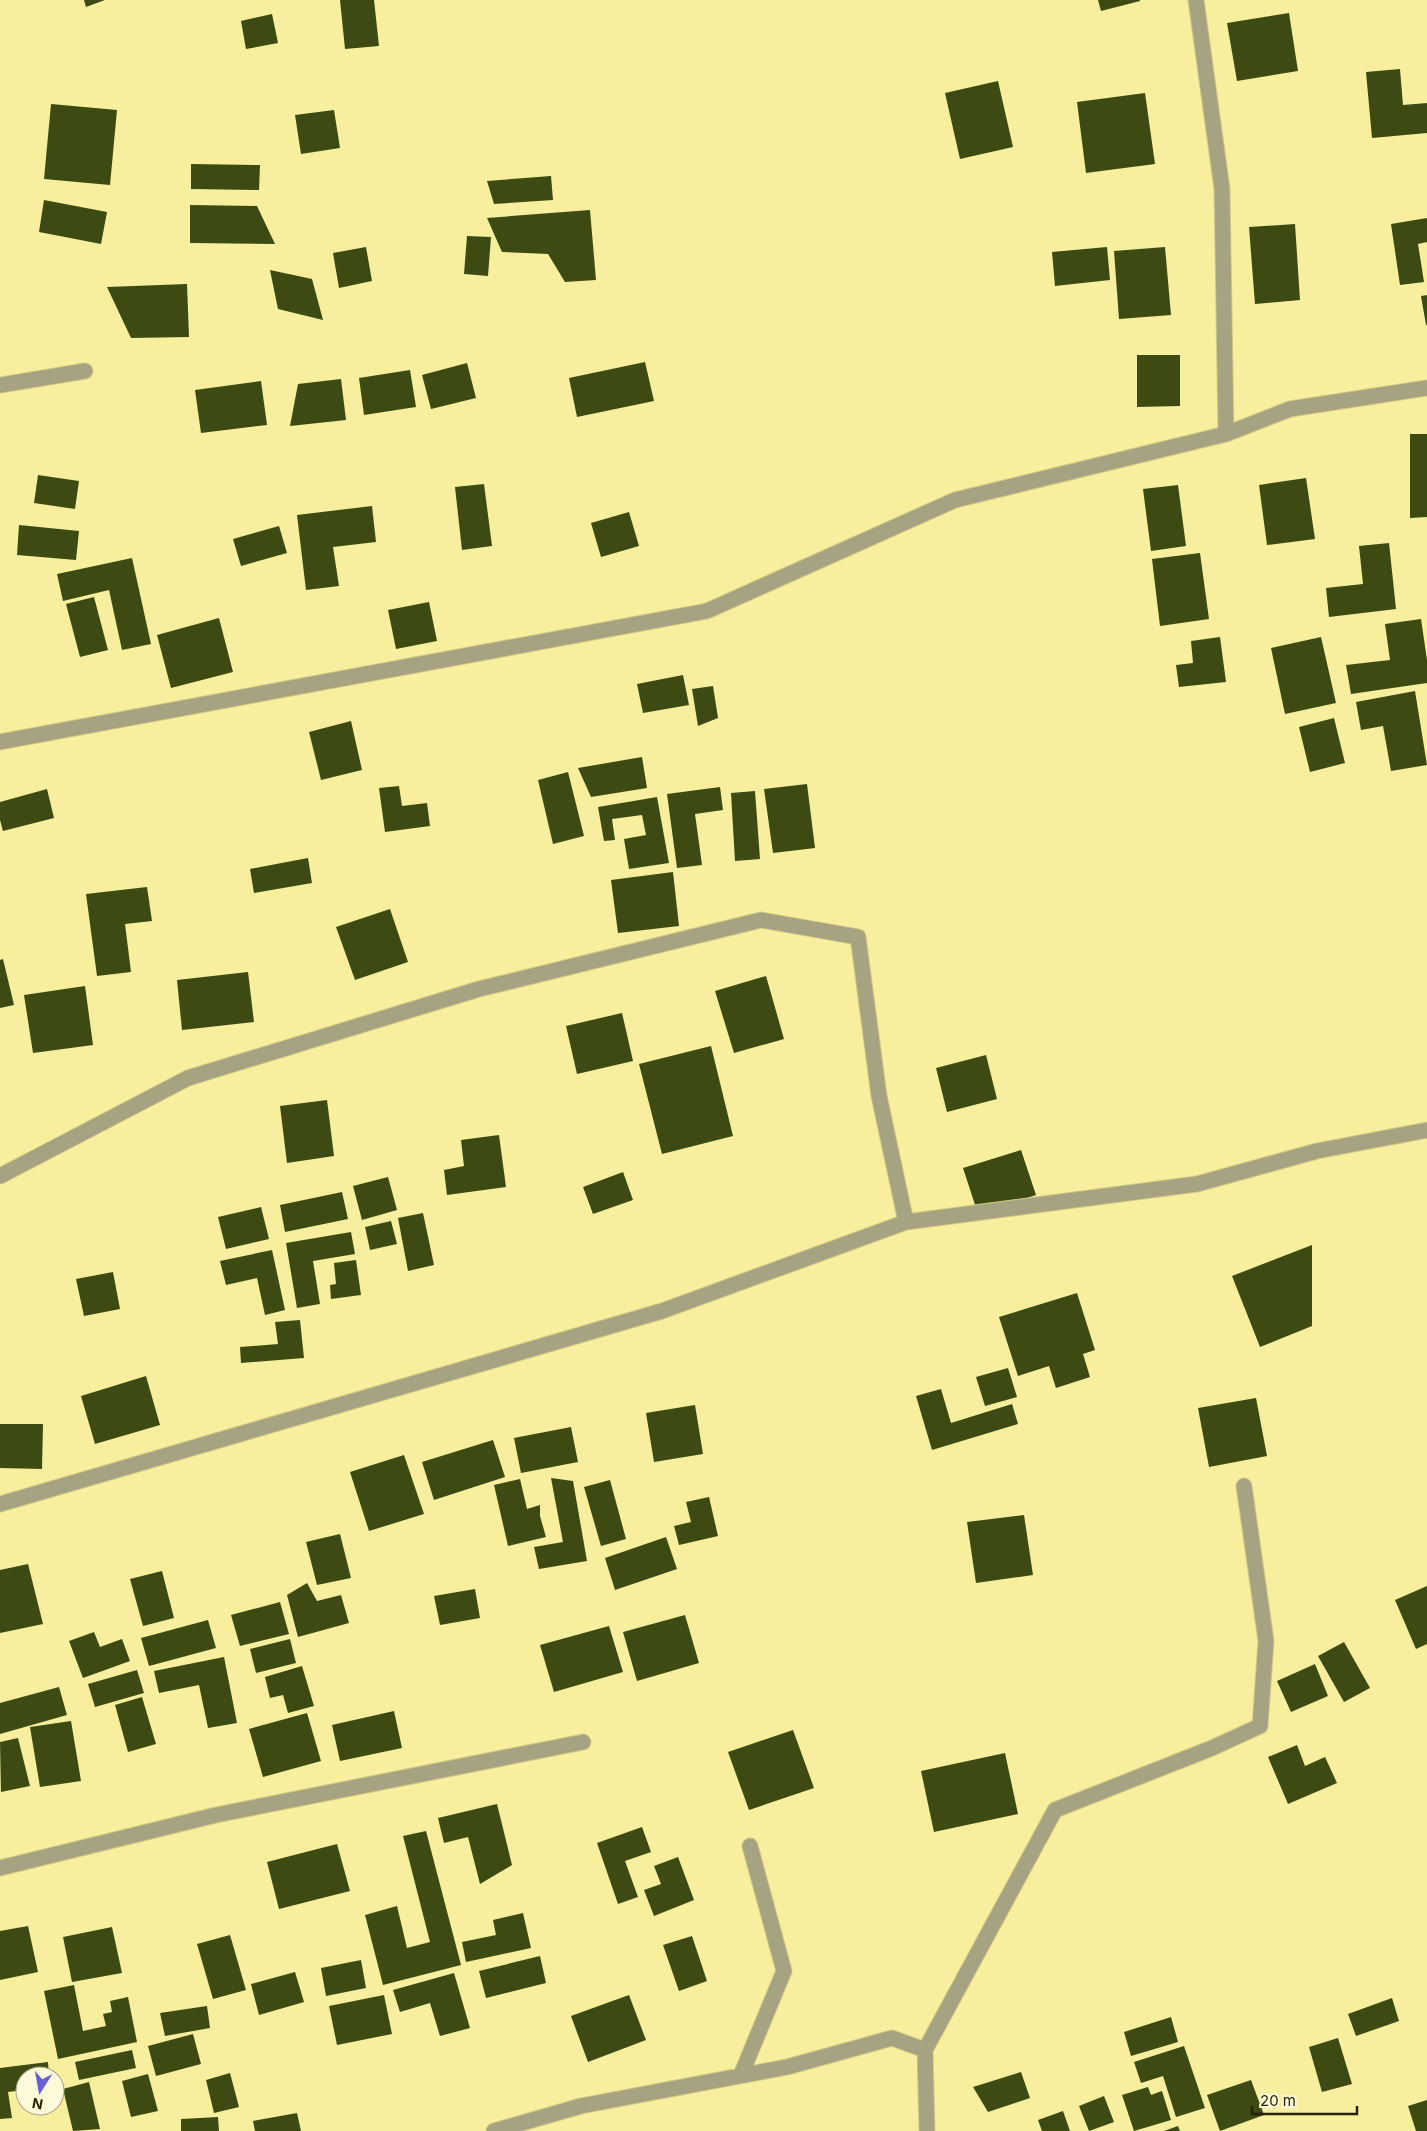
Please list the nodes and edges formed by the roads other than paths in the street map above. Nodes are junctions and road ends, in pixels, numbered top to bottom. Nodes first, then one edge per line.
1 (1196, 0) edge
2 (85, 371) dead end
3 (0, 385) edge
4 (1427, 388) edge
5 (1226, 434) junction
6 (0, 742) edge
7 (1427, 1130) edge
8 (0, 1176) edge
9 (906, 1222) junction
10 (1244, 1486) dead end
11 (0, 1504) edge
12 (584, 1742) dead end
13 (750, 1846) dead end
14 (0, 1868) edge
15 (925, 2050) junction
16 (741, 2075) junction
17 (494, 2131) edge
18 (927, 2131) edge

1 - 5 street
2 - 3 street
4 - 5 street
5 - 6 street
7 - 9 street
8 - 9 street
9 - 11 street
10 - 15 street
12 - 14 street
13 - 16 street
15 - 16 street
15 - 18 street
16 - 17 street

